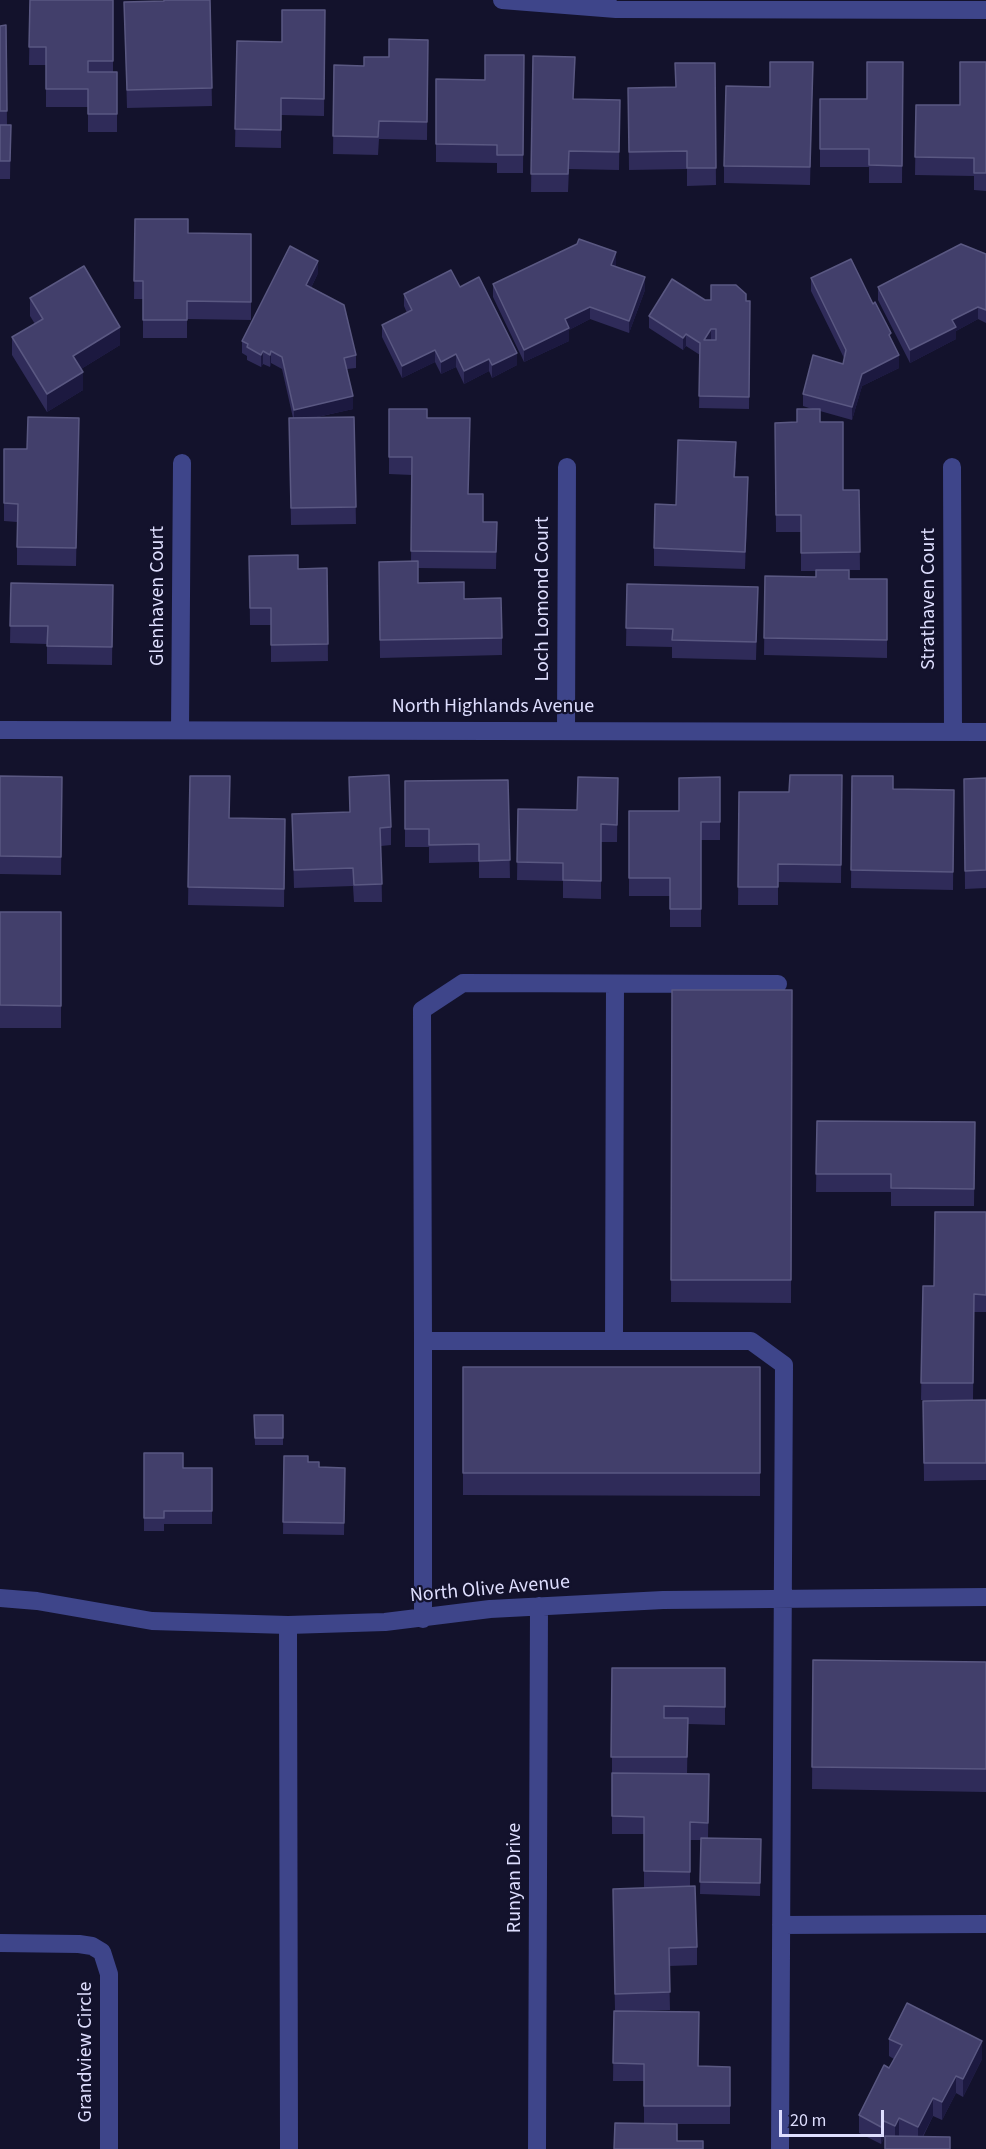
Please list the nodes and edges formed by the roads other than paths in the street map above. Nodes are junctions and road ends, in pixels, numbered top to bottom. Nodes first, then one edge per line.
1 (502, 0) edge
2 (896, 5) edge
3 (986, 10) edge
4 (182, 463) dead end
5 (567, 467) dead end
6 (952, 467) dead end
7 (0, 730) edge
8 (180, 730) junction
9 (566, 731) junction
10 (953, 732) junction
11 (986, 732) edge
12 (615, 984) junction
13 (778, 984) dead end
14 (423, 1341) junction
15 (614, 1341) junction
16 (986, 1597) edge
17 (0, 1598) edge
18 (781, 1598) junction
19 (539, 1606) junction
20 (423, 1619) junction
21 (288, 1625) junction
22 (986, 1924) edge
23 (781, 1925) junction
24 (0, 1943) edge
25 (109, 2149) edge
26 (289, 2149) edge
27 (537, 2149) edge
28 (780, 2149) edge

1 - 2 street
2 - 3 street
4 - 8 street, Glenhaven Court
5 - 9 street, Loch Lomond Court
6 - 10 street, Strathaven Court
7 - 8 street, North Highlands Avenue
8 - 9 street, North Highlands Avenue
9 - 10 street, North Highlands Avenue
10 - 11 street, North Highlands Avenue
12 - 13 street
12 - 14 street
12 - 15 street
14 - 15 street
14 - 20 street
15 - 18 street
16 - 18 street, North Olive Avenue
17 - 21 street, North Olive Avenue
18 - 19 street, North Olive Avenue
18 - 23 street
19 - 20 street, North Olive Avenue
19 - 27 street, Runyan Drive
20 - 21 street, North Olive Avenue
21 - 26 street
22 - 23 street
23 - 28 street
24 - 25 street, Grandview Circle

